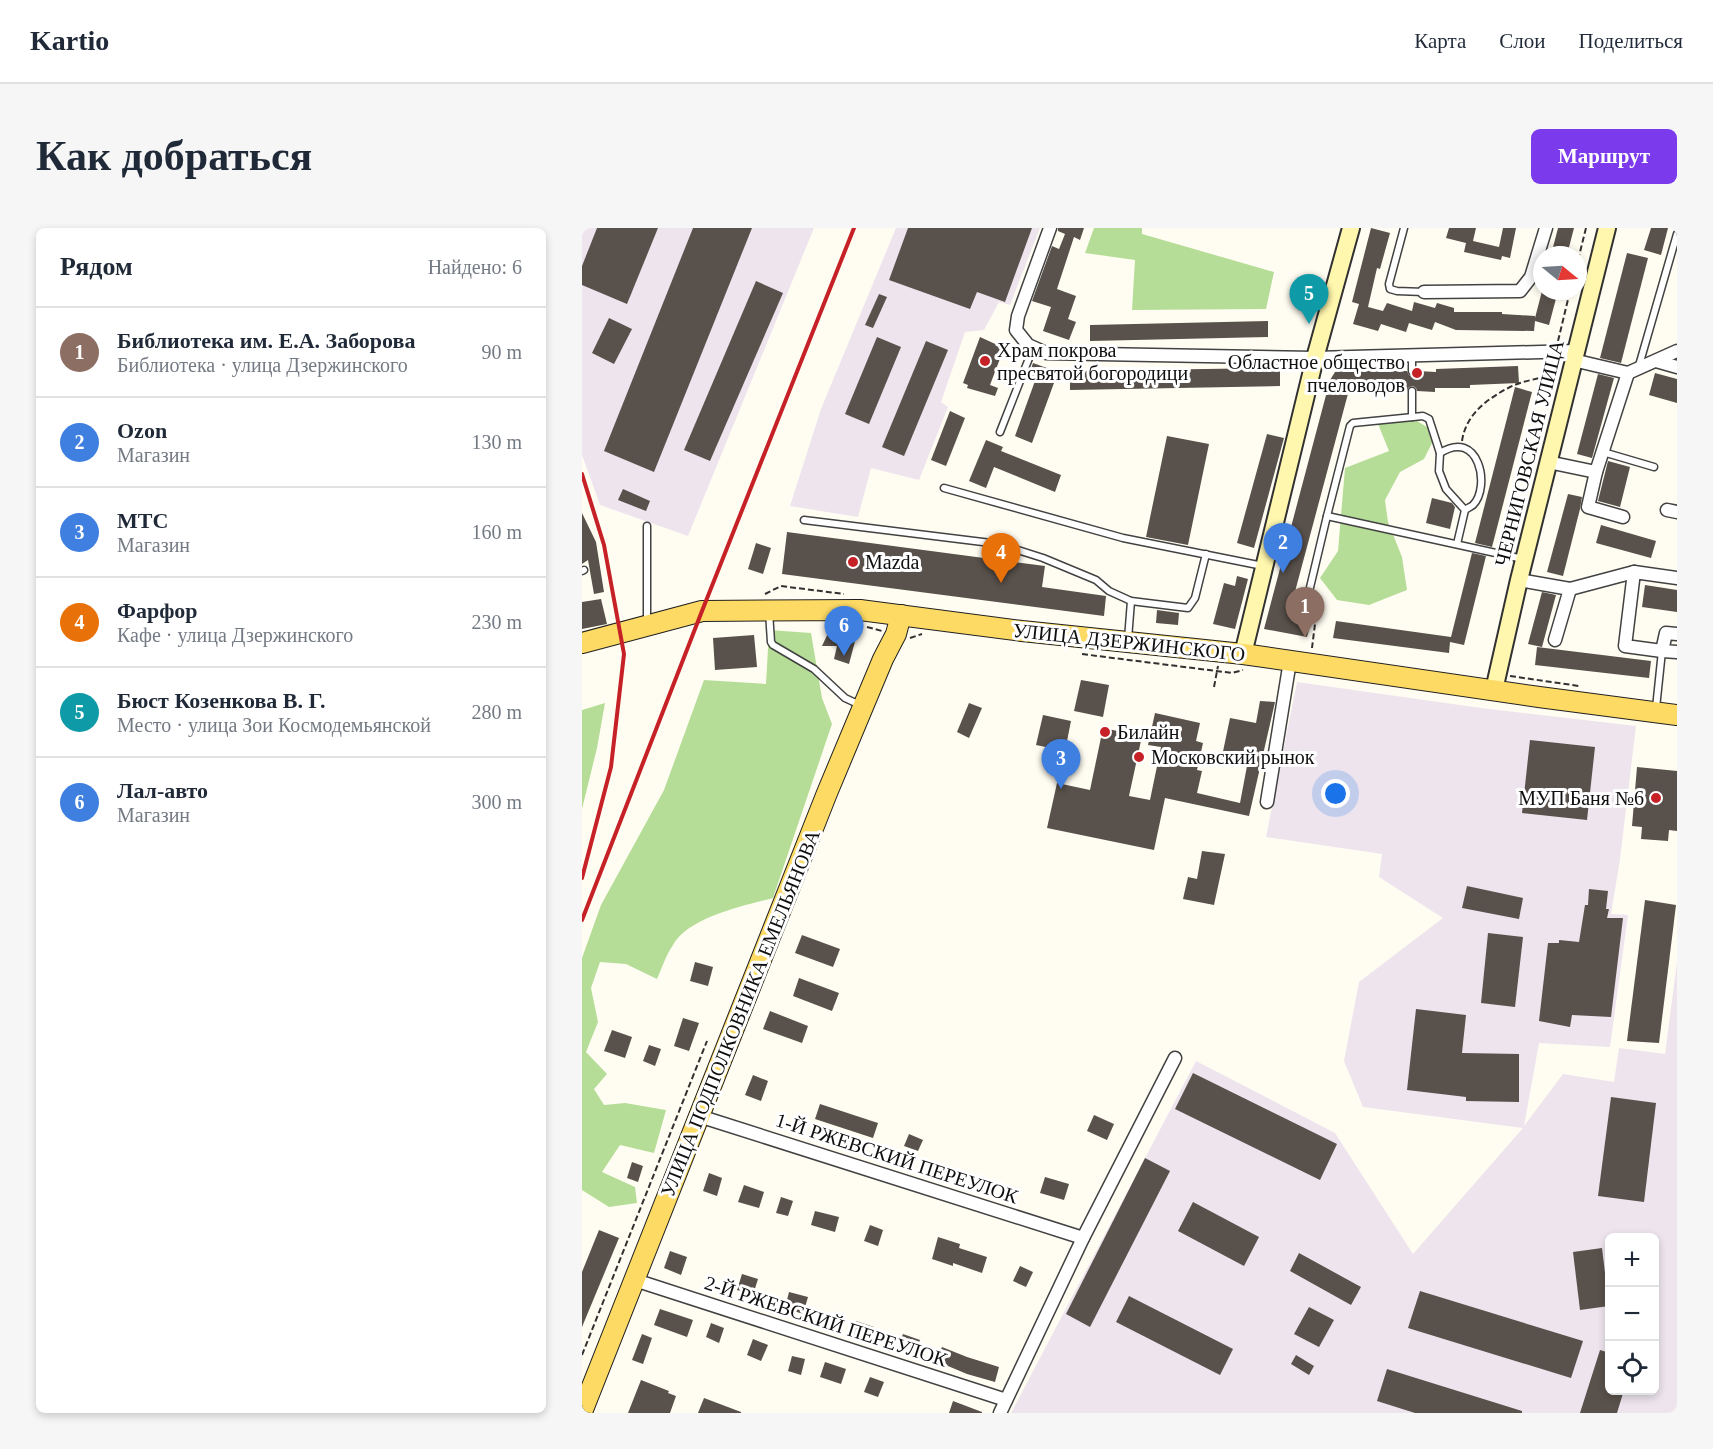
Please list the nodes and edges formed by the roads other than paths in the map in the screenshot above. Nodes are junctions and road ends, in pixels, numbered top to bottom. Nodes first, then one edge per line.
1 (1050, 228) edge
2 (1351, 228) edge
3 (1404, 228) edge
4 (1546, 228) edge
5 (1607, 228) edge
6 (1677, 234) edge
7 (1424, 292) joint
8 (1033, 347) junction
9 (1677, 351) edge
10 (1412, 355) junction
11 (1575, 356) junction
12 (1315, 358) junction
13 (1656, 361) junction
14 (1677, 367) edge
15 (1412, 371) dead end
16 (1633, 371) junction
17 (1412, 391) dead end
18 (1412, 417) junction
19 (1000, 432) dead end
20 (1602, 452) junction
21 (1440, 453) junction
22 (1548, 462) junction
23 (1654, 467) dead end
24 (1596, 472) junction
25 (944, 488) dead end
26 (1464, 510) junction
27 (1327, 516) junction
28 (1623, 517) dead end
29 (804, 520) dead end
30 (647, 526) dead end
31 (1457, 544) junction
32 (1206, 554) junction
33 (1524, 559) junction
34 (1263, 566) junction
35 (1634, 572) junction
36 (1677, 578) edge
37 (1519, 580) junction
38 (1570, 589) junction
39 (1307, 600) road end
40 (1131, 601) junction
41 (769, 612) junction
42 (899, 625) junction
43 (647, 626) junction
44 (1677, 634) edge
45 (1555, 640) dead end
46 (582, 642) edge
47 (1128, 642) junction
48 (1662, 651) junction
49 (1677, 652) edge
50 (1244, 661) junction
51 (1290, 661) junction
52 (1494, 690) junction
53 (864, 707) junction
54 (1655, 712) junction
55 (1677, 715) edge
56 (1267, 802) dead end
57 (1175, 1058) dead end
58 (699, 1116) junction
59 (1083, 1238) junction
60 (635, 1278) junction
61 (1006, 1400) junction
62 (582, 1412) edge
63 (1000, 1413) edge

1 - 8 street
2 - 12 main road
3 - 7 lane
4 - 7 street
5 - 11 main road, ЧЕРНИГОВСКАЯ УЛИЦА
6 - 16 lane
8 - 12 street
8 - 19 lane
9 - 13 street
10 - 11 street
10 - 12 street
10 - 15 lane
11 - 16 street
11 - 22 main road, ЧЕРНИГОВСКАЯ УЛИЦА
12 - 34 main road
13 - 14 street
13 - 16 street
16 - 20 street
17 - 18 lane
18 - 21 lane
18 - 27 lane
20 - 23 lane
20 - 24 street
21 - 26 lane
21 - 26 lane
22 - 24 street
22 - 33 main road, ЧЕРНИГОВСКАЯ УЛИЦА
24 - 28 street
25 - 32 lane
26 - 31 lane
27 - 31 lane
27 - 39 lane
29 - 40 lane
30 - 43 lane
31 - 33 lane
32 - 34 lane
32 - 40 lane
33 - 37 main road, ЧЕРНИГОВСКАЯ УЛИЦА
34 - 50 main road
35 - 36 street
35 - 38 street
35 - 48 street
37 - 38 street
37 - 52 main road, ЧЕРНИГОВСКАЯ УЛИЦА
38 - 45 street
40 - 47 lane
41 - 42 main road, УЛИЦА ДЗЕРЖИНСКОГО
41 - 43 main road, УЛИЦА ДЗЕРЖИНСКОГО
41 - 53 lane
42 - 47 main road, УЛИЦА ДЗЕРЖИНСКОГО
42 - 53 main road, УЛИЦА ПОДПОЛКОВНИКА ЕМЕЛЬЯНОВА
43 - 46 main road, УЛИЦА ДЗЕРЖИНСКОГО
44 - 48 street
47 - 50 main road, УЛИЦА ДЗЕРЖИНСКОГО
48 - 49 street
48 - 54 lane
50 - 51 main road, УЛИЦА ДЗЕРЖИНСКОГО
51 - 52 main road, УЛИЦА ДЗЕРЖИНСКОГО
51 - 56 street
52 - 54 main road, УЛИЦА ДЗЕРЖИНСКОГО
53 - 58 main road, УЛИЦА ПОДПОЛКОВНИКА ЕМЕЛЬЯНОВА
54 - 55 main road, УЛИЦА ДЗЕРЖИНСКОГО
57 - 59 street
58 - 59 street, 1-Й РЖЕВСКИЙ ПЕРЕУЛОК
58 - 60 main road, УЛИЦА ПОДПОЛКОВНИКА ЕМЕЛЬЯНОВА
59 - 61 street
60 - 61 street, 2-Й РЖЕВСКИЙ ПЕРЕУЛОК
60 - 62 main road, УЛИЦА ПОДПОЛКОВНИКА ЕМЕЛЬЯНОВА
61 - 63 street

